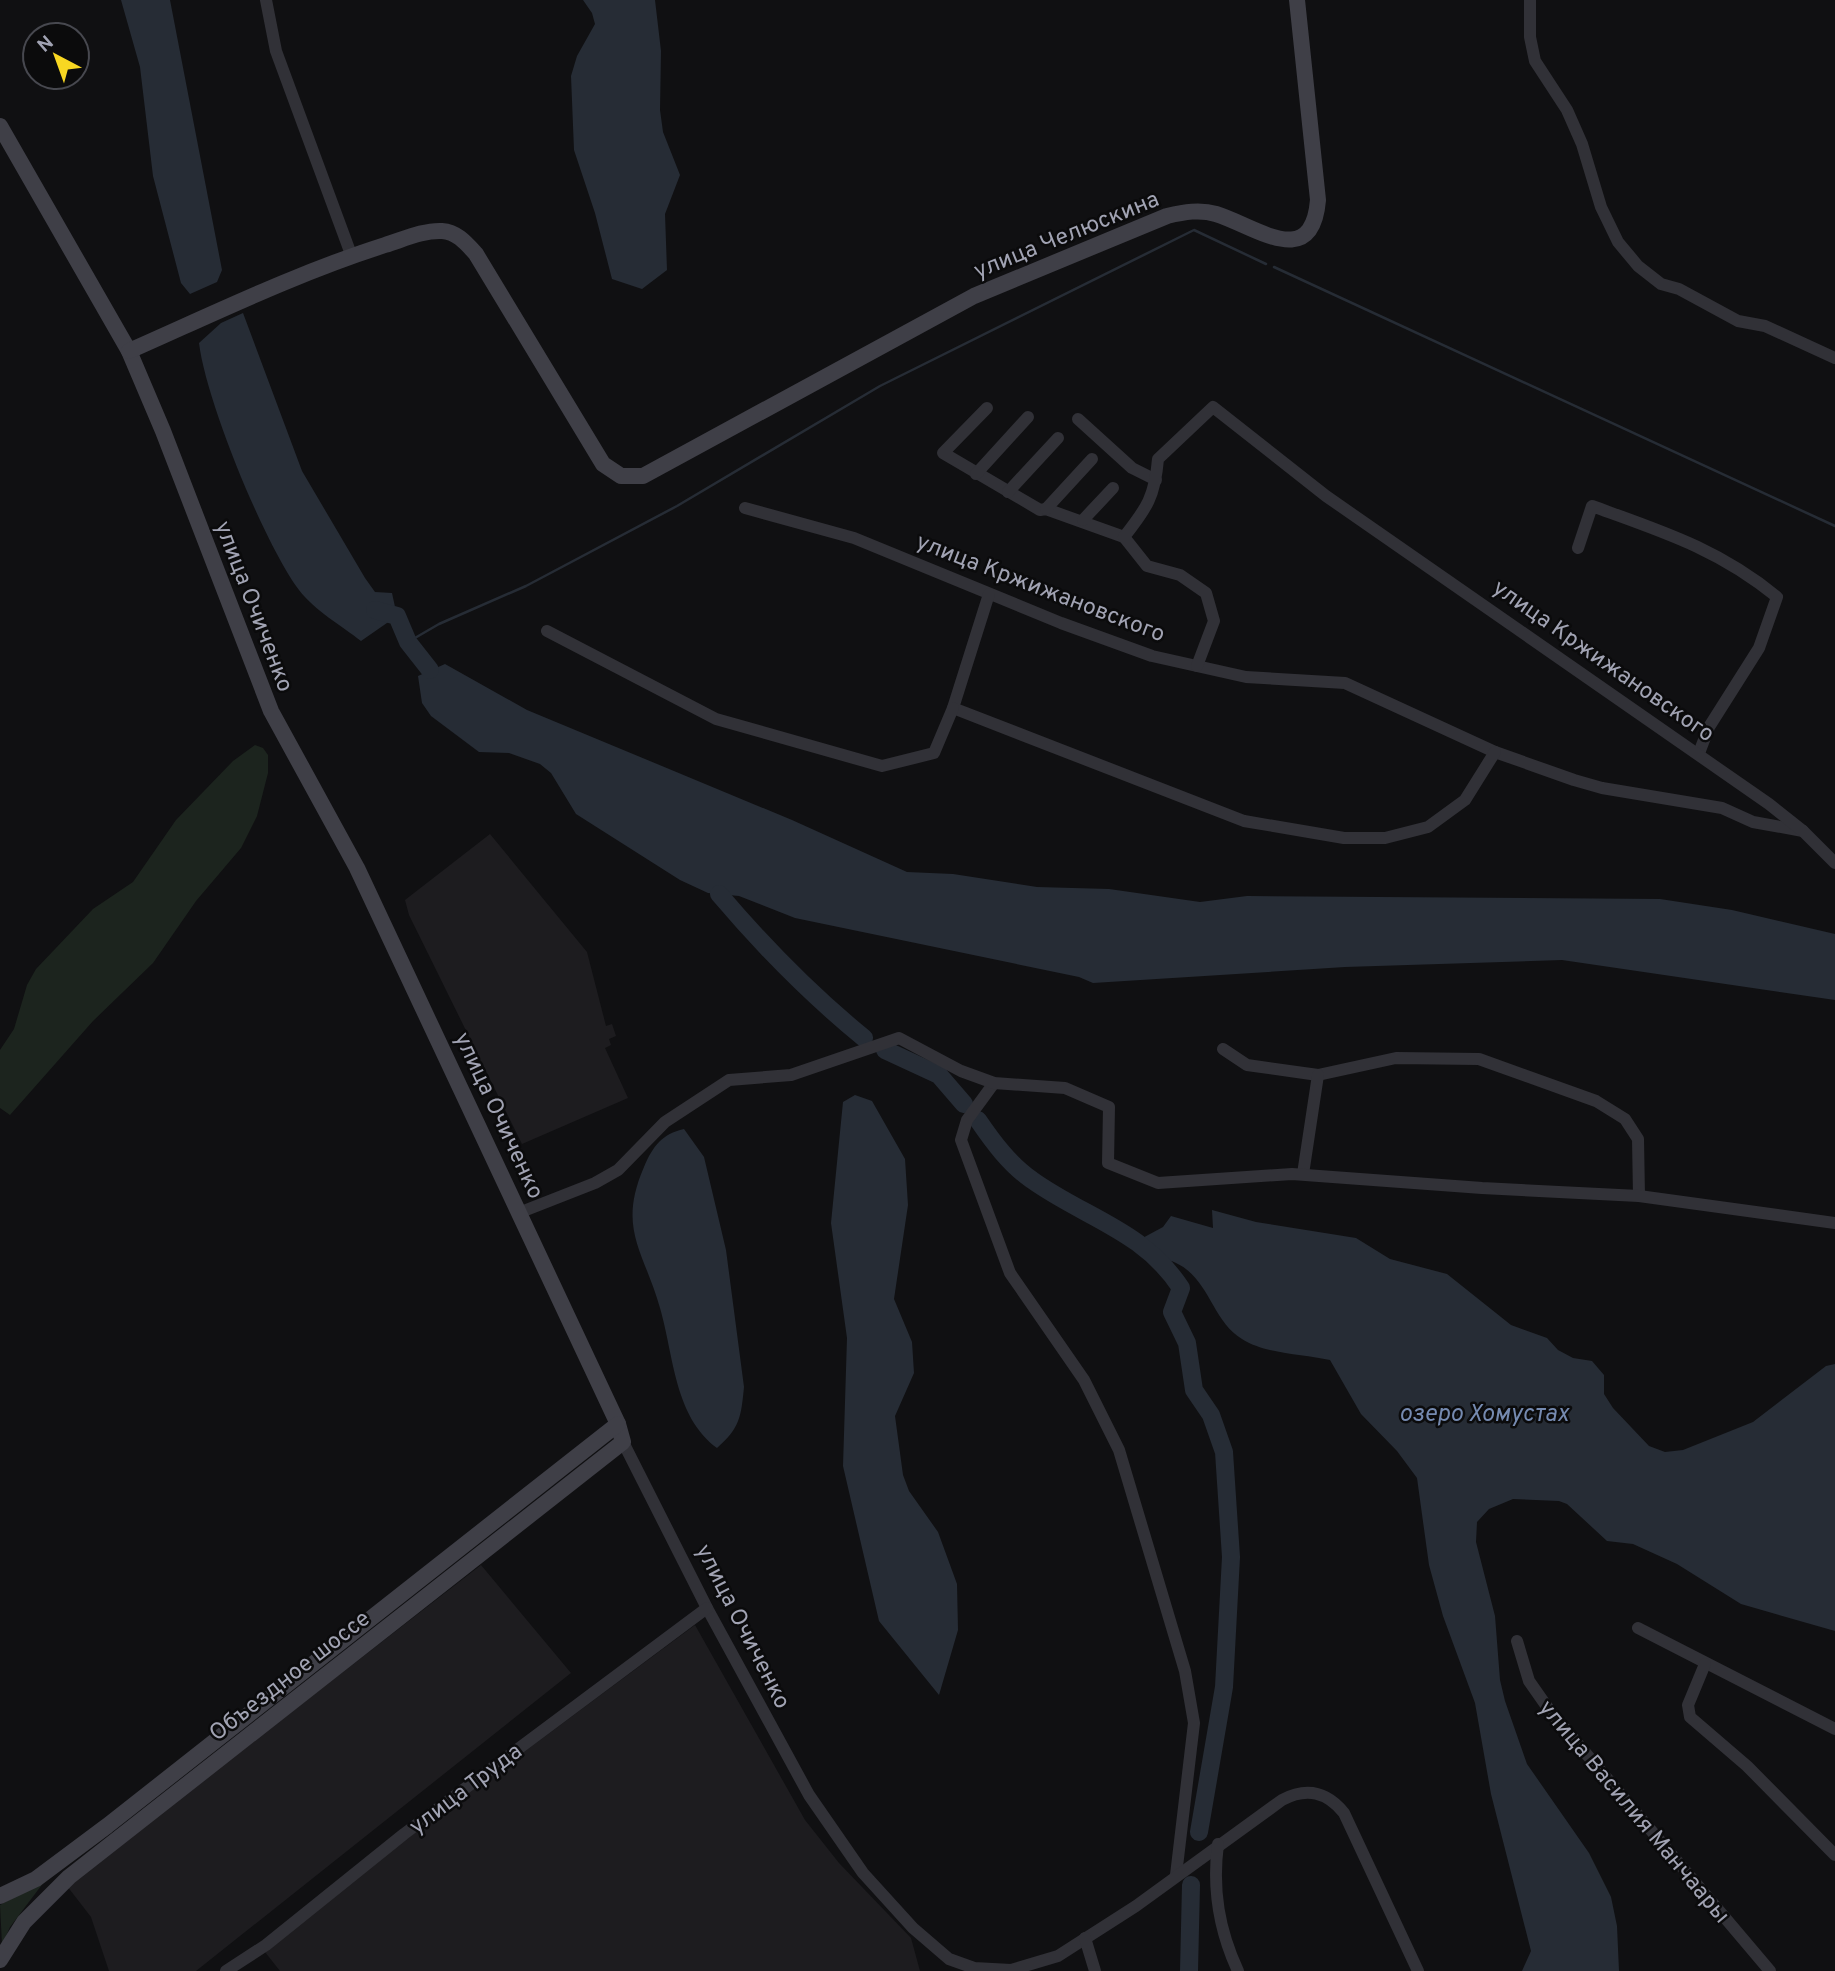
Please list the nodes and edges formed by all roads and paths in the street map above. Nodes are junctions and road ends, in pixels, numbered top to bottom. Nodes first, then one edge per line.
1 (266, 0) edge
2 (1297, 0) edge
3 (1530, 0) edge
4 (0, 126) edge
5 (352, 257) junction
6 (129, 351) junction
7 (1835, 358) edge
8 (987, 408) dead end
9 (1028, 417) dead end
10 (1078, 419) dead end
11 (1058, 438) dead end
12 (1092, 459) dead end
13 (976, 474) junction
14 (1156, 480) junction
15 (1113, 488) dead end
16 (1008, 492) junction
17 (745, 508) dead end
18 (1046, 509) junction
19 (1083, 520) junction
20 (1124, 537) junction
21 (1578, 548) dead end
22 (989, 594) junction
23 (547, 631) dead end
24 (1197, 666) junction
25 (953, 708) junction
26 (1496, 752) junction
27 (1699, 753) junction
28 (1803, 831) junction
29 (1835, 863) edge
30 (1223, 1049) dead end
31 (1318, 1076) junction
32 (994, 1083) junction
33 (1303, 1174) junction
34 (1639, 1196) junction
35 (521, 1213) junction
36 (1835, 1223) edge
37 (618, 1424) junction
38 (623, 1442) junction
39 (706, 1608) junction
40 (1639, 1628) dead end
41 (1517, 1641) dead end
42 (1705, 1664) junction
43 (1835, 1729) edge
44 (1218, 1844) junction
45 (1835, 1856) edge
46 (1176, 1875) junction
47 (0, 1896) edge
48 (1085, 1938) junction
49 (0, 1960) edge
50 (976, 1970) edge
51 (226, 1971) edge
52 (1095, 1971) edge
53 (1238, 1971) edge
54 (1418, 1971) edge
55 (1770, 1971) edge

1 - 5 street
2 - 5 street, улица Челюскина
3 - 7 street
4 - 6 street, улица Очиченко
5 - 6 street
6 - 35 street, улица Очиченко
8 - 13 street
9 - 13 street
10 - 14 street
11 - 16 street
12 - 18 street
13 - 16 street
14 - 20 street
14 - 27 street, улица Кржижановского
15 - 19 street
16 - 18 street
17 - 22 street, улица Кржижановского
18 - 19 street
19 - 20 street
20 - 24 street
21 - 27 street
22 - 24 street, улица Кржижановского
22 - 25 street
23 - 25 street
24 - 26 street, улица Кржижановского
25 - 26 street
26 - 28 street, улица Кржижановского
27 - 28 street, улица Кржижановского
28 - 29 street, улица Кржижановского
30 - 31 street
31 - 33 street
31 - 34 street
32 - 33 street
32 - 35 street
32 - 46 street
33 - 34 street
34 - 36 street
35 - 37 street, улица Очиченко
37 - 38 street, улица Очиченко
37 - 47 street, Объездное шоссе
38 - 39 street, улица Очиченко
38 - 49 street, Объездное шоссе
39 - 50 street, улица Очиченко
39 - 51 street, улица Труда
40 - 42 street
41 - 55 street, улица Василия Манчаары
42 - 43 street
42 - 45 street
44 - 46 street, улица Очиченко
44 - 53 street
44 - 54 street, улица Очиченко
46 - 48 street, улица Очиченко
48 - 50 street, улица Очиченко
48 - 52 street

